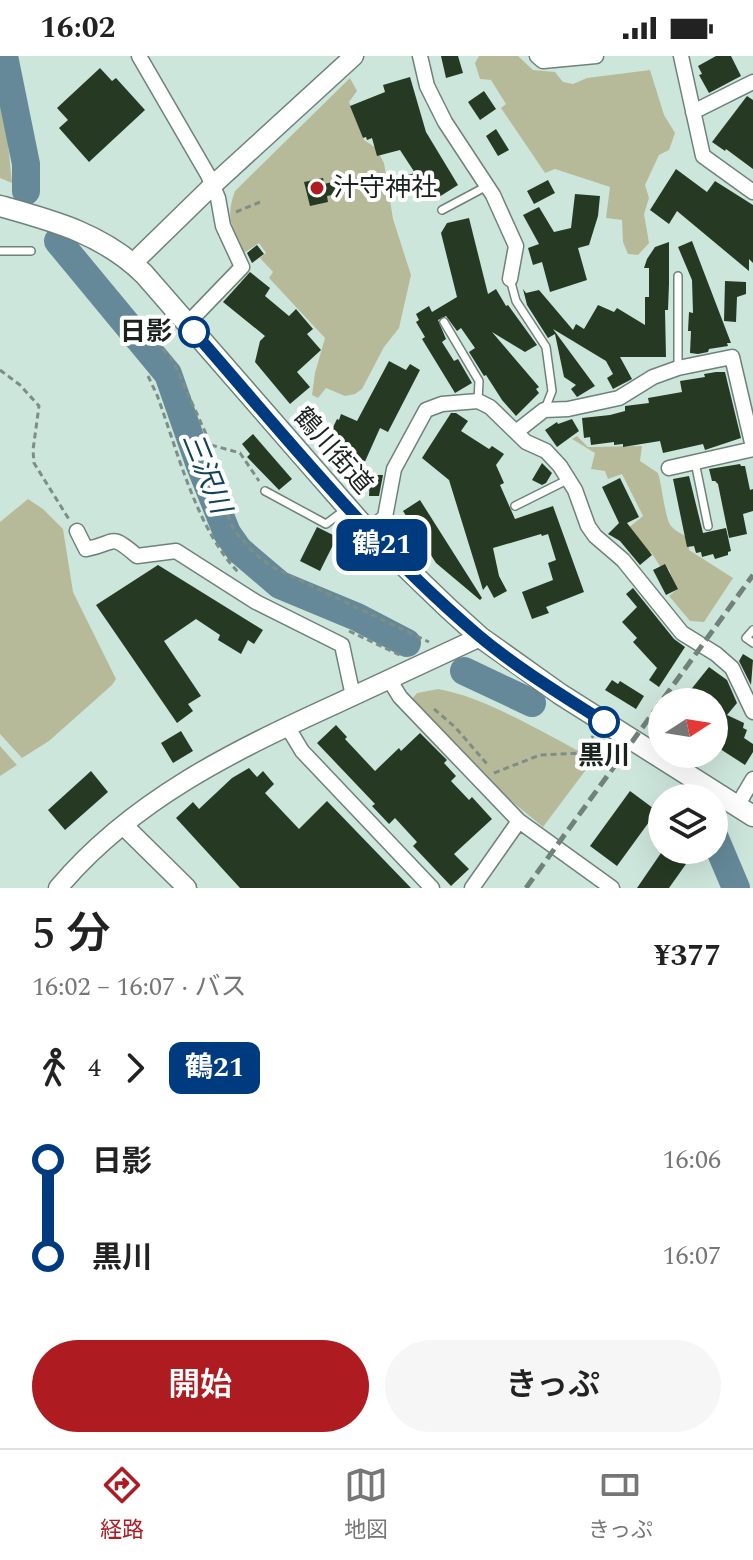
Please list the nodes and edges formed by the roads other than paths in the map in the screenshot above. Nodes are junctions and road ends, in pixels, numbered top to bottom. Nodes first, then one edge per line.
1 (139, 56) edge
2 (420, 56) edge
3 (537, 56) edge
4 (596, 56) edge
5 (681, 56) edge
6 (346, 59) edge
7 (753, 82) edge
8 (693, 112) junction
9 (213, 185) junction
10 (487, 186) junction
11 (753, 192) edge
12 (0, 206) edge
13 (442, 210) dead end
14 (0, 251) edge
15 (31, 251) dead end
16 (133, 263) junction
17 (678, 276) dead end
18 (510, 279) joint
19 (444, 322) dead end
20 (187, 324) junction
21 (678, 368) junction
22 (478, 401) junction
23 (544, 410) junction
24 (516, 432) junction
25 (753, 448) edge
26 (695, 462) junction
27 (669, 468) dead end
28 (569, 479) junction
29 (265, 491) road end
30 (515, 506) dead end
31 (347, 507) junction
32 (708, 526) dead end
33 (77, 531) road end
34 (368, 531) junction
35 (753, 630) edge
36 (480, 637) junction
37 (753, 643) edge
38 (389, 679) junction
39 (353, 696) junction
40 (753, 712) edge
41 (287, 726) junction
42 (753, 779) edge
43 (745, 811) edge
44 (519, 821) junction
45 (123, 825) junction
46 (58, 888) edge
47 (187, 888) edge
48 (432, 888) edge
49 (472, 888) edge
50 (612, 888) edge

1 - 9 street
2 - 10 street
3 - 4 street
5 - 8 street
6 - 9 main road
7 - 8 street
8 - 11 street
9 - 16 main road
9 - 20 street
10 - 13 lane
10 - 18 street
12 - 16 main road, 鶴川街道
14 - 15 lane
16 - 20 main road, 鶴川街道
17 - 21 lane
18 - 23 lane
19 - 22 lane
20 - 31 main road, 鶴川街道
21 - 23 street
21 - 25 street
22 - 24 street
22 - 34 street
23 - 24 street
24 - 28 street
25 - 26 street
26 - 27 street
26 - 32 lane
28 - 30 lane
28 - 40 street
29 - 31 lane
31 - 34 main road, 鶴川街道
33 - 39 street
34 - 36 main road, 鶴川街道
35 - 37 lane
36 - 38 main road
36 - 43 main road, 鶴川街道
38 - 39 main road
38 - 44 street
39 - 41 main road
41 - 45 main road
41 - 48 street
42 - 43 street
44 - 49 street
44 - 50 street
45 - 46 main road
45 - 47 main road

